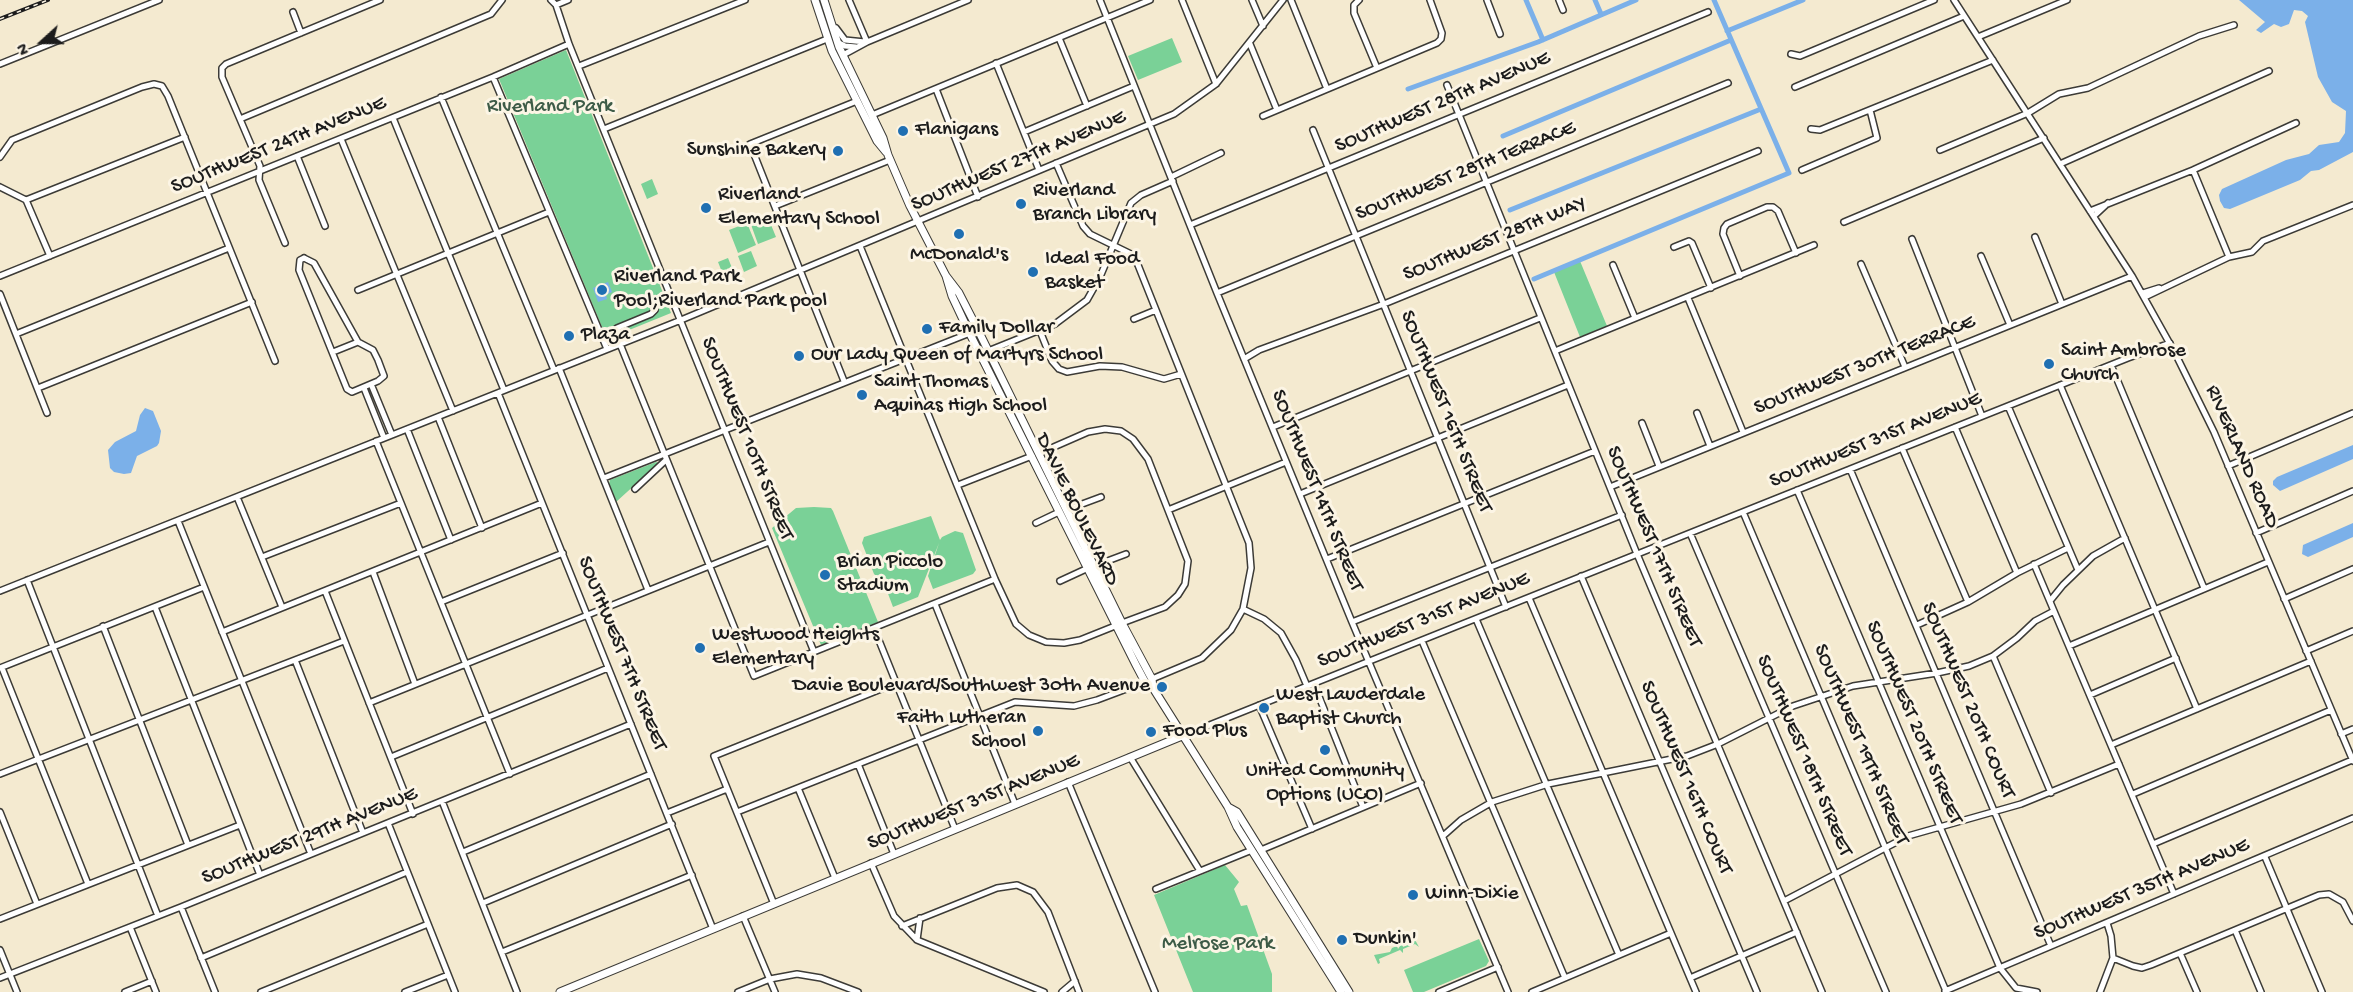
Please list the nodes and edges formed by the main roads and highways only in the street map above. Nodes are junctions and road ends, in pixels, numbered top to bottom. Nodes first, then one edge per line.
1 (815, 0) edge
2 (824, 0) edge
3 (822, 22) junction
4 (827, 39) junction
5 (837, 42) junction
6 (847, 65) junction
7 (889, 158) junction
8 (946, 276) junction
9 (970, 333) junction
10 (988, 351) junction
11 (1063, 511) junction
12 (1119, 625) junction
13 (1149, 681) junction
14 (1182, 736) junction
15 (1228, 807) junction
16 (566, 991) edge
17 (1341, 992) edge
18 (1349, 992) edge

1 - 3 main road, DAVIE BOULEVARD
2 - 5 main road, DAVIE BOULEVARD
3 - 4 main road, DAVIE BOULEVARD
3 - 5 main road
4 - 6 main road
4 - 7 main road, DAVIE BOULEVARD
5 - 6 main road, DAVIE BOULEVARD
6 - 7 main road, DAVIE BOULEVARD
7 - 8 main road, DAVIE BOULEVARD
8 - 9 main road, DAVIE BOULEVARD
8 - 10 main road, DAVIE BOULEVARD
9 - 10 main road
9 - 11 main road, DAVIE BOULEVARD
10 - 11 main road, DAVIE BOULEVARD
11 - 12 main road, DAVIE BOULEVARD
11 - 12 main road, DAVIE BOULEVARD
12 - 13 main road, DAVIE BOULEVARD
12 - 13 main road, DAVIE BOULEVARD
13 - 14 main road, DAVIE BOULEVARD
14 - 15 main road, DAVIE BOULEVARD
14 - 16 main road, SOUTHWEST 31ST AVENUE
15 - 17 main road, DAVIE BOULEVARD
15 - 18 main road, DAVIE BOULEVARD

